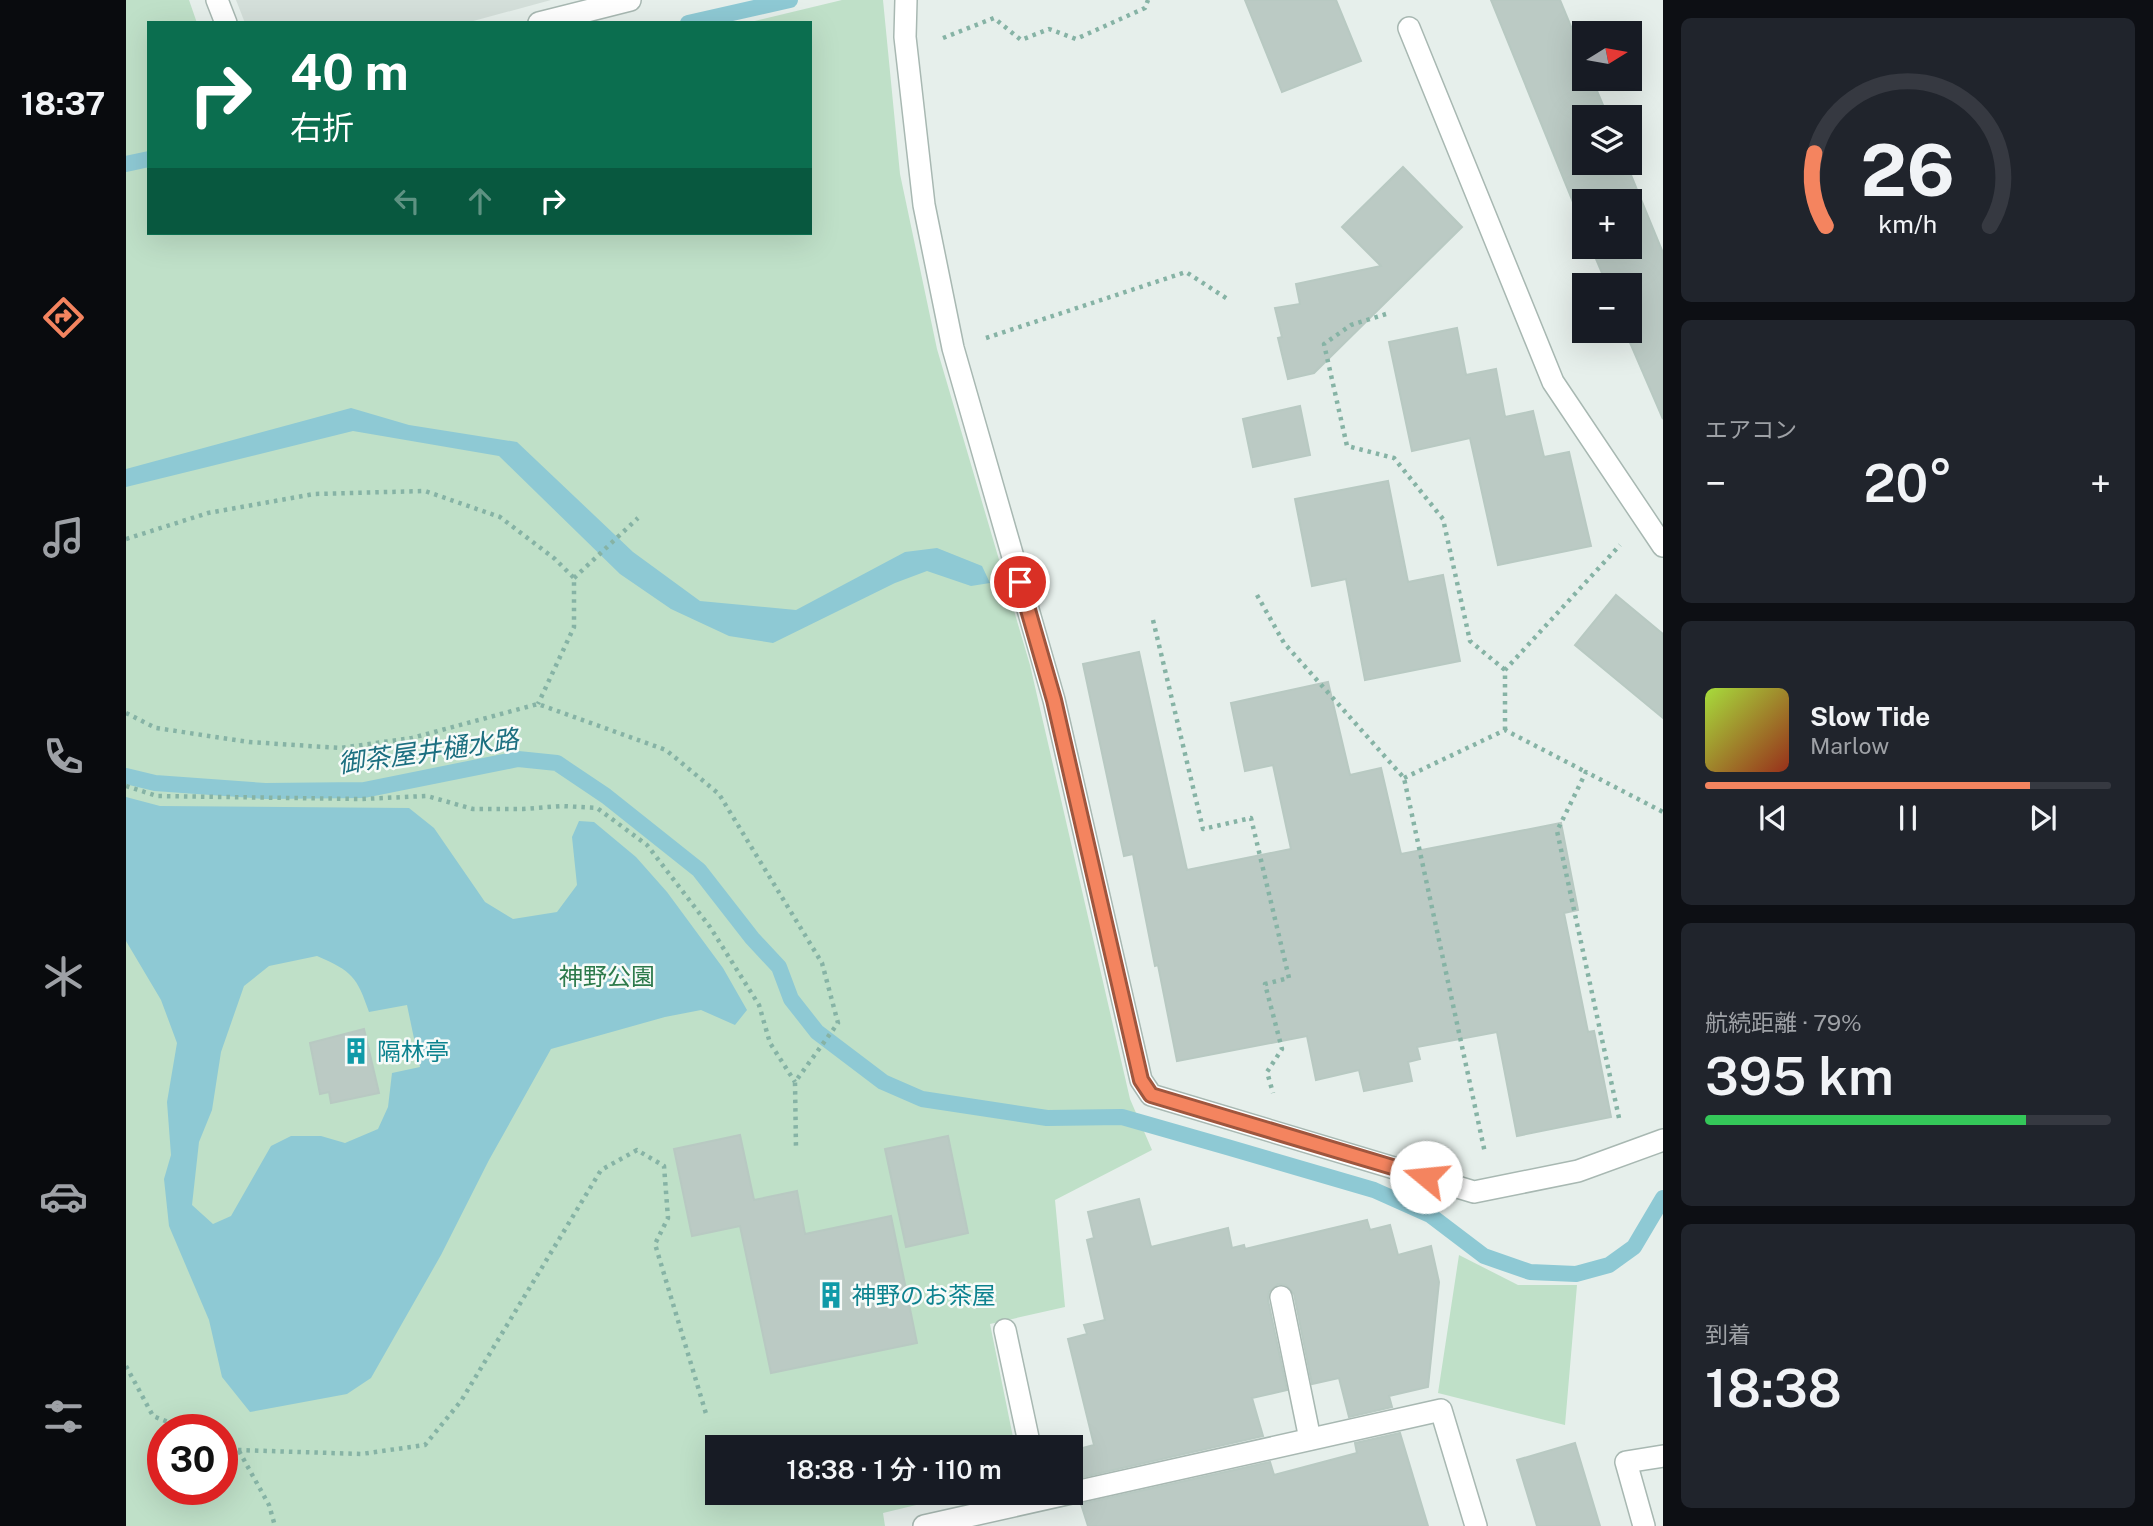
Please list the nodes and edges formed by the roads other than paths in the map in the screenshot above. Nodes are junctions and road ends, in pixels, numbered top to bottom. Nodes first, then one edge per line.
1 (217, 0) edge
2 (630, 0) edge
3 (906, 0) edge
4 (225, 21) edge
5 (547, 21) edge
6 (1409, 28) dead end
7 (1663, 546) edge
8 (1663, 1140) edge
9 (1281, 1297) dead end
10 (1006, 1330) dead end
11 (1028, 1435) edge
12 (1310, 1440) junction
13 (1663, 1456) edge
14 (1083, 1487) edge
15 (1005, 1505) edge
16 (924, 1526) edge
17 (1476, 1526) edge
18 (1644, 1526) edge

1 - 4 street
2 - 5 street
3 - 8 street
6 - 7 street
9 - 12 street
10 - 11 street
12 - 14 street
12 - 17 street
13 - 18 street
15 - 16 street

